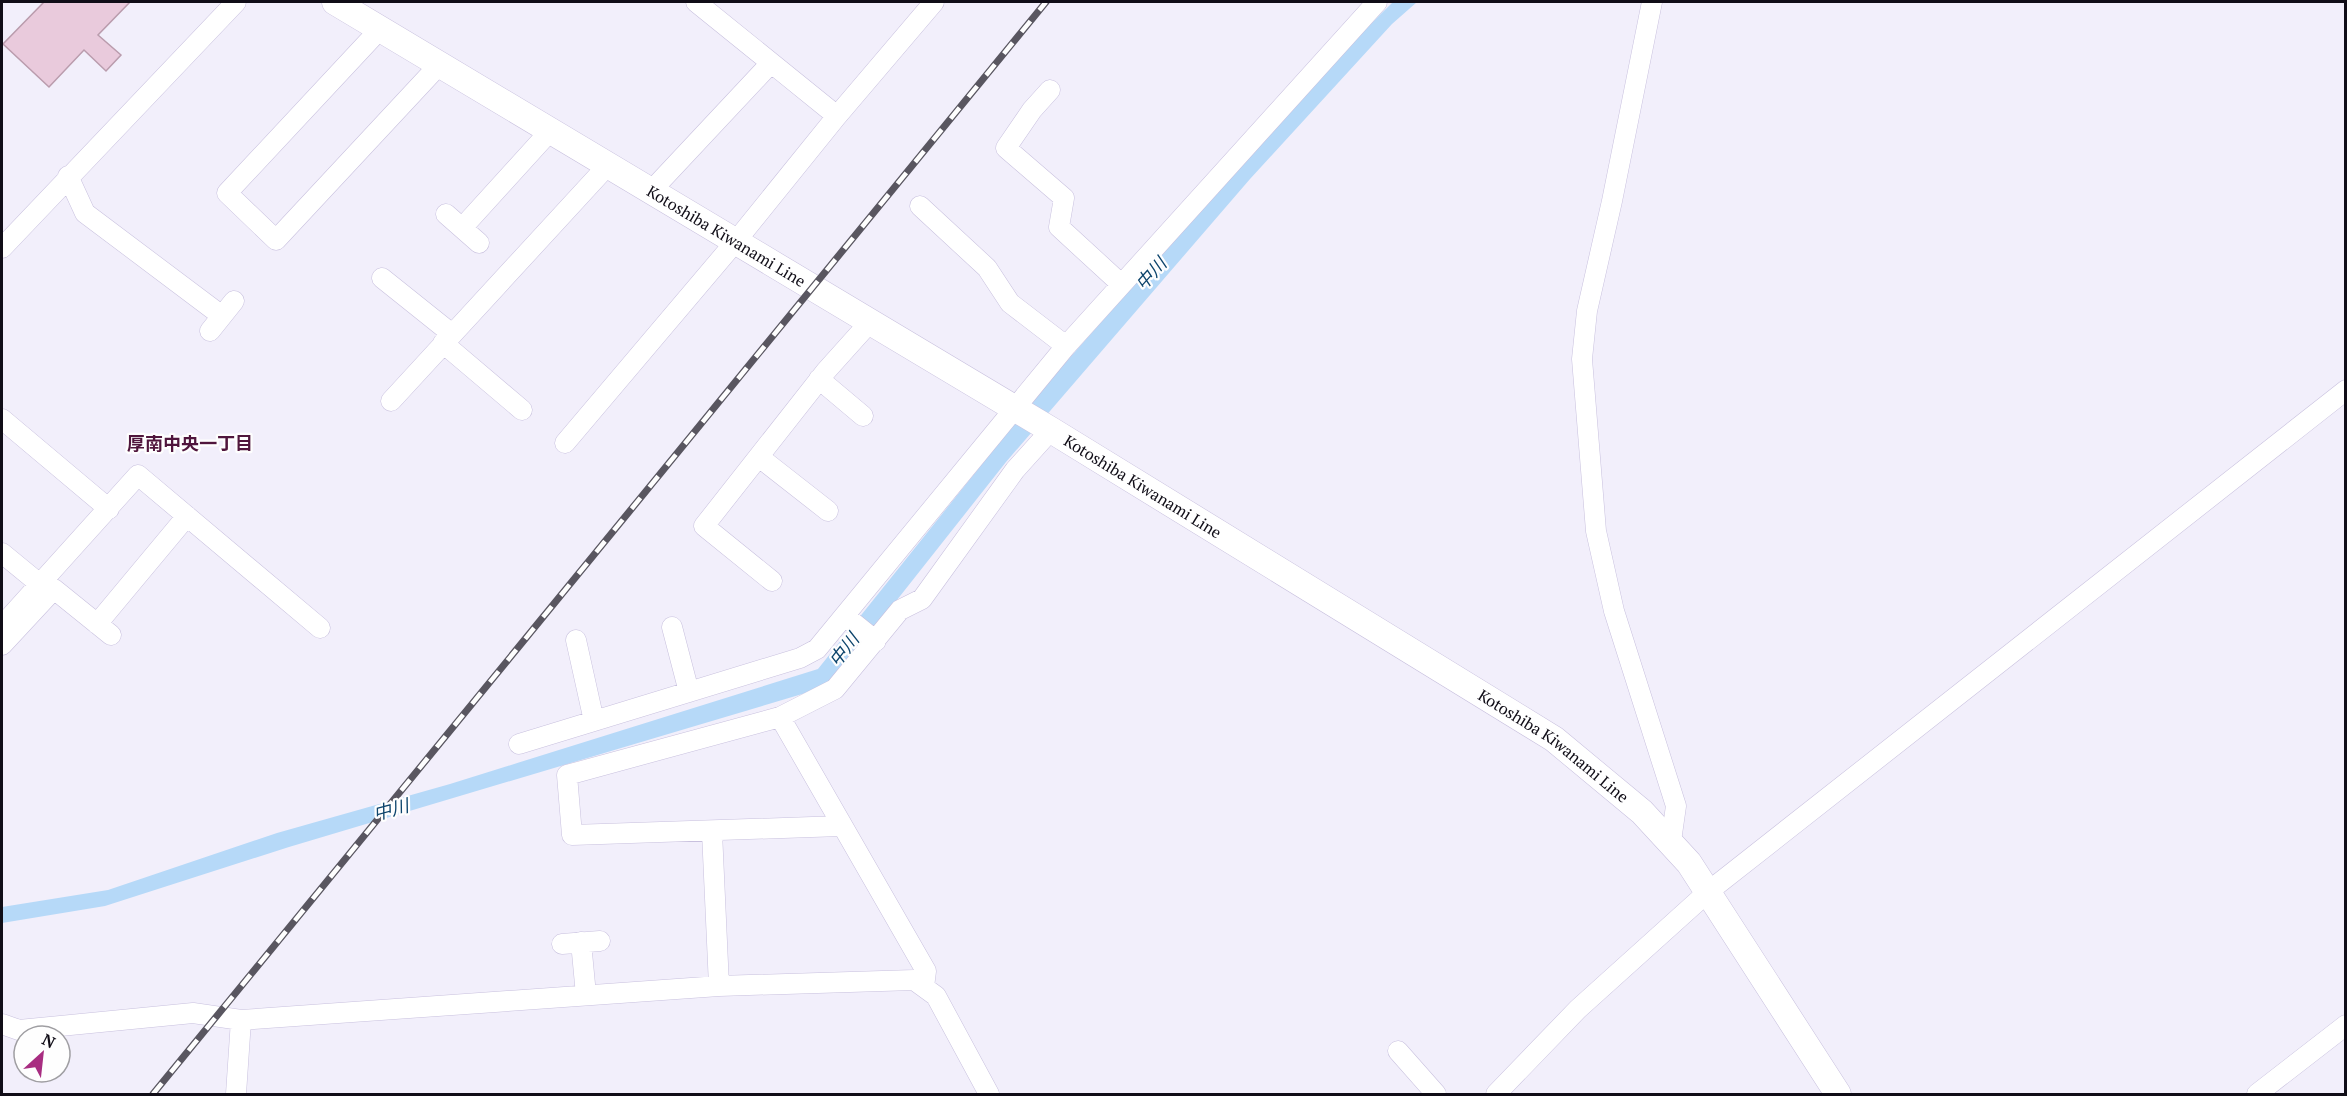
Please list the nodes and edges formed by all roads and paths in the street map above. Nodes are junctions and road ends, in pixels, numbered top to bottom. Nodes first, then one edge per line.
1 (236, 2) edge
2 (335, 2) edge
3 (696, 2) edge
4 (934, 2) edge
5 (1377, 2) edge
6 (1652, 2) edge
7 (381, 28) junction
8 (440, 64) junction
9 (770, 64) junction
10 (1050, 90) dead end
11 (837, 116) junction
12 (551, 130) junction
13 (609, 164) junction
14 (68, 176) junction
15 (652, 190) junction
16 (920, 206) dead end
17 (447, 214) dead end
18 (462, 228) junction
19 (736, 241) junction
20 (479, 243) dead end
21 (2, 248) edge
22 (382, 278) dead end
23 (1121, 284) junction
24 (222, 316) dead end
25 (870, 322) junction
26 (447, 338) junction
27 (1066, 346) junction
28 (819, 379) junction
29 (2346, 390) edge
30 (391, 401) dead end
31 (522, 410) dead end
32 (1017, 410) junction
33 (863, 416) dead end
34 (2, 419) edge
35 (1049, 428) junction
36 (565, 443) dead end
37 (759, 457) junction
38 (109, 509) junction
39 (828, 511) dead end
40 (187, 516) junction
41 (2, 553) edge
42 (772, 581) dead end
43 (41, 585) junction
44 (848, 618) junction
45 (2, 624) edge
46 (672, 627) dead end
47 (320, 628) dead end
48 (874, 639) junction
49 (576, 640) dead end
50 (2, 645) edge
51 (689, 692) junction
52 (780, 717) junction
53 (594, 721) junction
54 (519, 744) dead end
55 (841, 826) junction
56 (712, 832) junction
57 (1671, 841) junction
58 (1709, 891) junction
59 (581, 942) dead end
60 (719, 986) junction
61 (924, 987) junction
62 (586, 995) junction
63 (241, 1020) junction
64 (2, 1024) edge
65 (2346, 1025) edge
66 (1398, 1051) dead end
67 (1427, 1091) edge
68 (236, 1095) edge
69 (989, 1095) edge
70 (1496, 1095) edge
71 (1838, 1095) edge
72 (2257, 1095) edge

1 - 14 street
2 - 7 main road, Kotoshiba Kiwanami Line
3 - 9 street
4 - 11 street
5 - 23 street
6 - 57 street
7 - 8 main road, Kotoshiba Kiwanami Line
7 - 8 street
8 - 12 main road, Kotoshiba Kiwanami Line
9 - 11 street
9 - 15 street
10 - 23 street
11 - 19 street
12 - 13 main road, Kotoshiba Kiwanami Line
12 - 18 street
13 - 15 main road, Kotoshiba Kiwanami Line
13 - 26 street
14 - 21 street
14 - 24 street
15 - 19 main road, Kotoshiba Kiwanami Line
16 - 27 street
17 - 18 street
18 - 20 street
19 - 25 main road, Kotoshiba Kiwanami Line
19 - 36 street
22 - 26 street
23 - 27 street
25 - 28 street
25 - 32 main road, Kotoshiba Kiwanami Line
26 - 30 street
26 - 31 street
27 - 32 street
28 - 33 street
28 - 37 street
29 - 58 street
32 - 35 main road, Kotoshiba Kiwanami Line
32 - 44 street
34 - 38 street
35 - 48 street
35 - 57 main road, Kotoshiba Kiwanami Line
37 - 39 street
37 - 42 street
38 - 40 street
38 - 43 street
40 - 47 street
40 - 50 street
41 - 43 street
43 - 45 street
44 - 48 street
44 - 51 street
46 - 51 street
48 - 52 street
49 - 53 street
51 - 53 street
52 - 55 street
52 - 56 street
53 - 54 street
55 - 56 street
55 - 61 street
56 - 60 street
57 - 58 main road, Kotoshiba Kiwanami Line
58 - 70 street
58 - 71 main road, Kotoshiba Kiwanami Line
59 - 62 street
60 - 61 street
60 - 62 street
61 - 69 street
62 - 63 street
63 - 64 street
63 - 68 street
65 - 72 street
66 - 67 street

